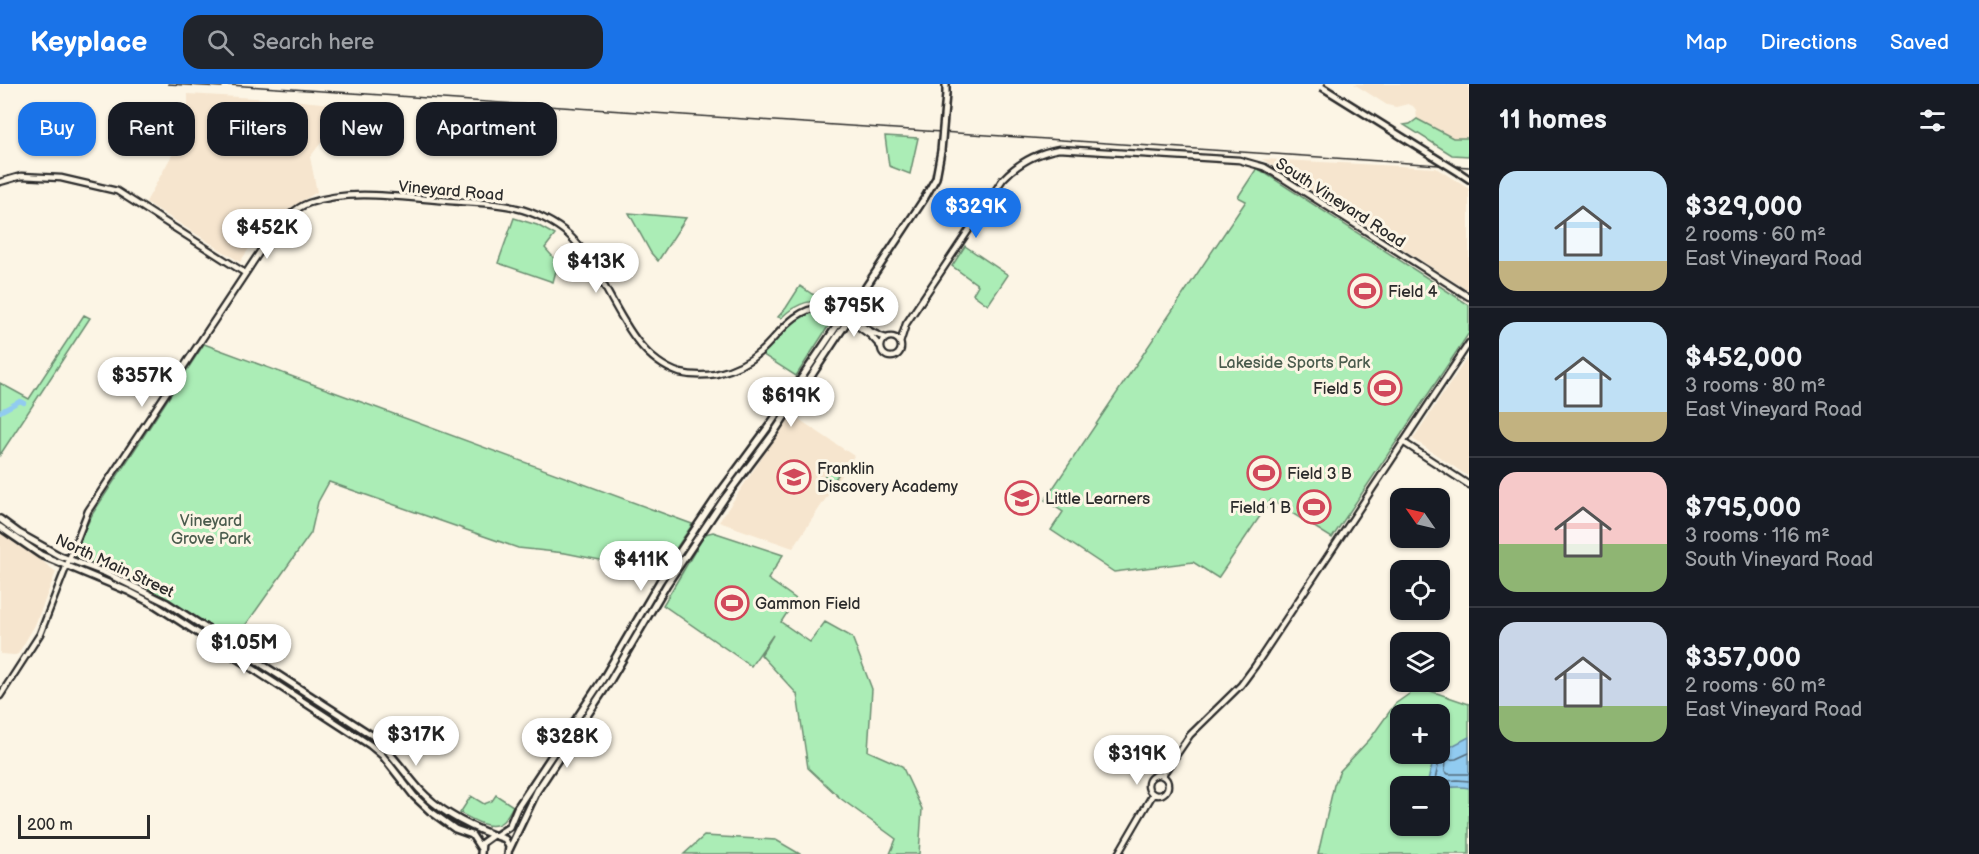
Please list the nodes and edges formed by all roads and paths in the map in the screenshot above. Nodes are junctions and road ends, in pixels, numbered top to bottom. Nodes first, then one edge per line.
1 (946, 84) edge
2 (1320, 85) edge
3 (1469, 179) edge
4 (0, 182) edge
5 (245, 273) junction
6 (1469, 297) edge
7 (846, 317) junction
8 (906, 324) junction
9 (887, 338) junction
10 (1469, 343) edge
11 (900, 344) junction
12 (881, 347) junction
13 (764, 434) junction
14 (773, 434) junction
15 (1403, 442) junction
16 (750, 453) junction
17 (739, 479) junction
18 (1469, 485) edge
19 (0, 519) edge
20 (0, 527) edge
21 (67, 562) junction
22 (0, 696) edge
23 (1162, 776) junction
24 (1153, 794) junction
25 (495, 835) junction
26 (481, 852) edge
27 (509, 852) edge
28 (1118, 854) edge

1 - 7 main road, bridge
2 - 3 main road, bridge
4 - 5 street
5 - 7 street, Vineyard Road
5 - 21 street, Vineyard Road
6 - 8 street, South Vineyard Road
7 - 9 street
7 - 12 street
7 - 13 main road
7 - 14 main road
8 - 9 street
8 - 11 street
9 - 11 street
9 - 12 street
10 - 15 street
11 - 12 street
13 - 14 main road
13 - 16 main road
14 - 17 main road
15 - 18 street
15 - 23 street
16 - 17 main road
16 - 25 main road
17 - 27 main road
19 - 21 main road, North Main Street
20 - 21 main road
21 - 22 street, Vineyard Road
21 - 25 main road, North Main Street
21 - 26 main road, North Main Street
23 - 24 street
23 - 24 street
24 - 28 street
25 - 26 main road
25 - 27 main road

